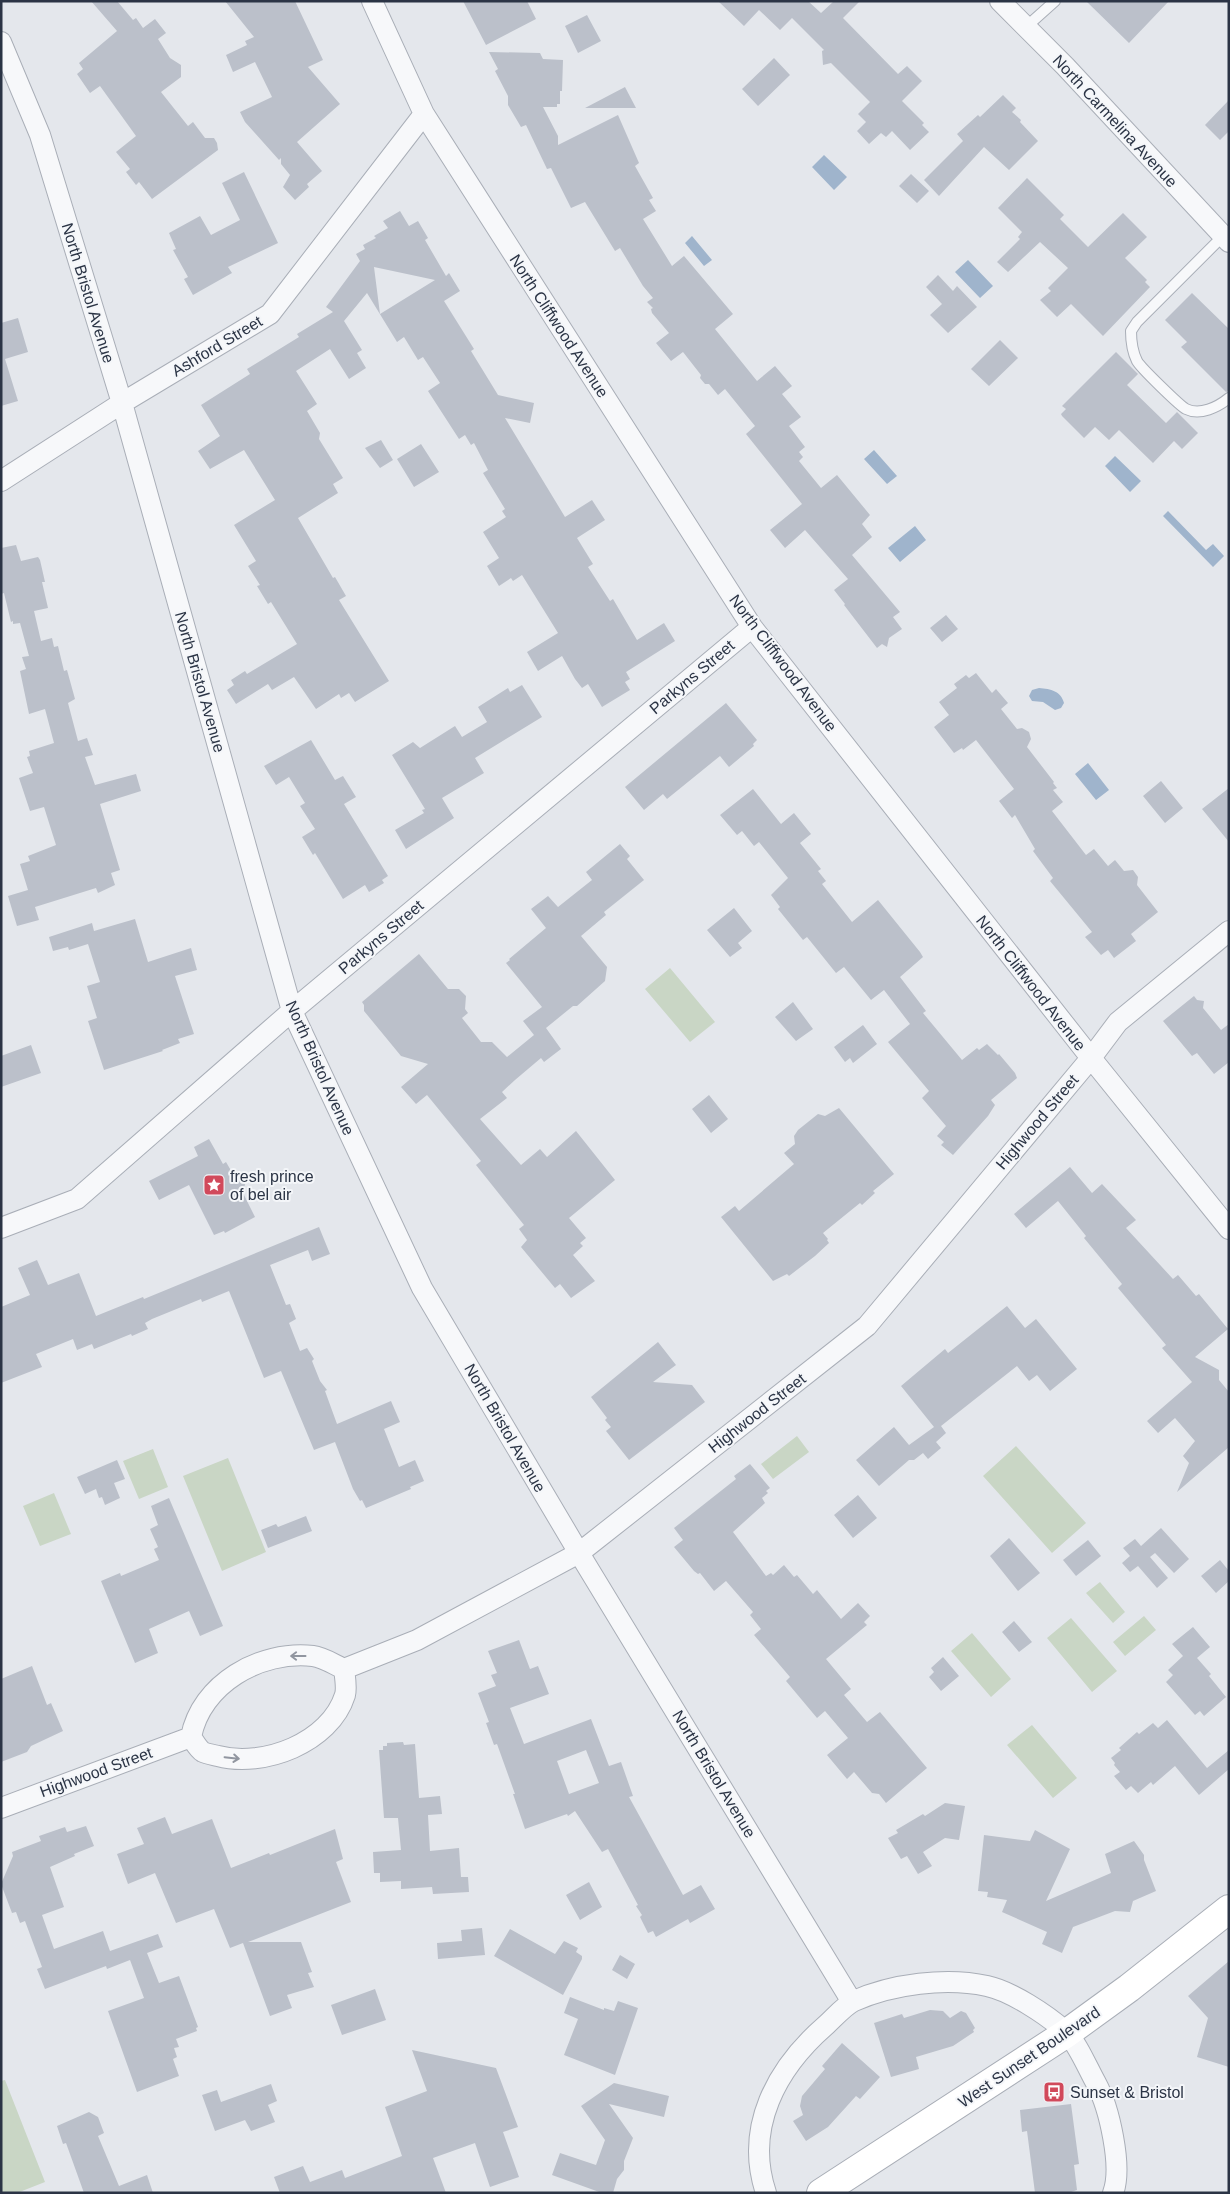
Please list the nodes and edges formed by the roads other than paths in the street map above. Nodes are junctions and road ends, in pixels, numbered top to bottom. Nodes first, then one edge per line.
1 (372, 1) edge
2 (1000, 1) edge
3 (1055, 1) edge
4 (1026, 27) junction
5 (1, 42) edge
6 (424, 114) junction
7 (1226, 239) edge
8 (1229, 398) edge
9 (122, 404) junction
10 (1, 481) edge
11 (752, 627) junction
12 (1229, 931) edge
13 (292, 1012) junction
14 (1090, 1058) junction
15 (1, 1228) edge
16 (1229, 1229) edge
17 (579, 1553) junction
18 (344, 1669) junction
19 (191, 1737) junction
20 (1, 1808) edge
21 (1229, 1908) edge
22 (852, 2002) junction
23 (1067, 2033) junction
24 (766, 2193) edge
25 (821, 2193) edge
26 (1113, 2193) edge

1 - 6 street, North Cliffwood Avenue
2 - 4 street, North Carmelina Avenue
3 - 4 lane
4 - 7 street, North Carmelina Avenue
5 - 9 street, North Bristol Avenue
6 - 9 street, Ashford Street
6 - 11 street, North Cliffwood Avenue
7 - 8 lane
9 - 10 street, Ashford Street
9 - 13 street, North Bristol Avenue
11 - 13 street, Parkyns Street
11 - 14 street, North Cliffwood Avenue
12 - 14 street, Highwood Street
13 - 15 street, Parkyns Street
13 - 17 street, North Bristol Avenue
14 - 16 street, North Cliffwood Avenue
14 - 17 street, Highwood Street
17 - 18 street, Highwood Street
17 - 22 street, North Bristol Avenue
18 -> 19 street
19 -> 18 street
19 - 20 street, Highwood Street
21 - 23 main road, West Sunset Boulevard
22 - 23 street
22 - 24 street
23 - 25 main road, West Sunset Boulevard
23 - 26 street

